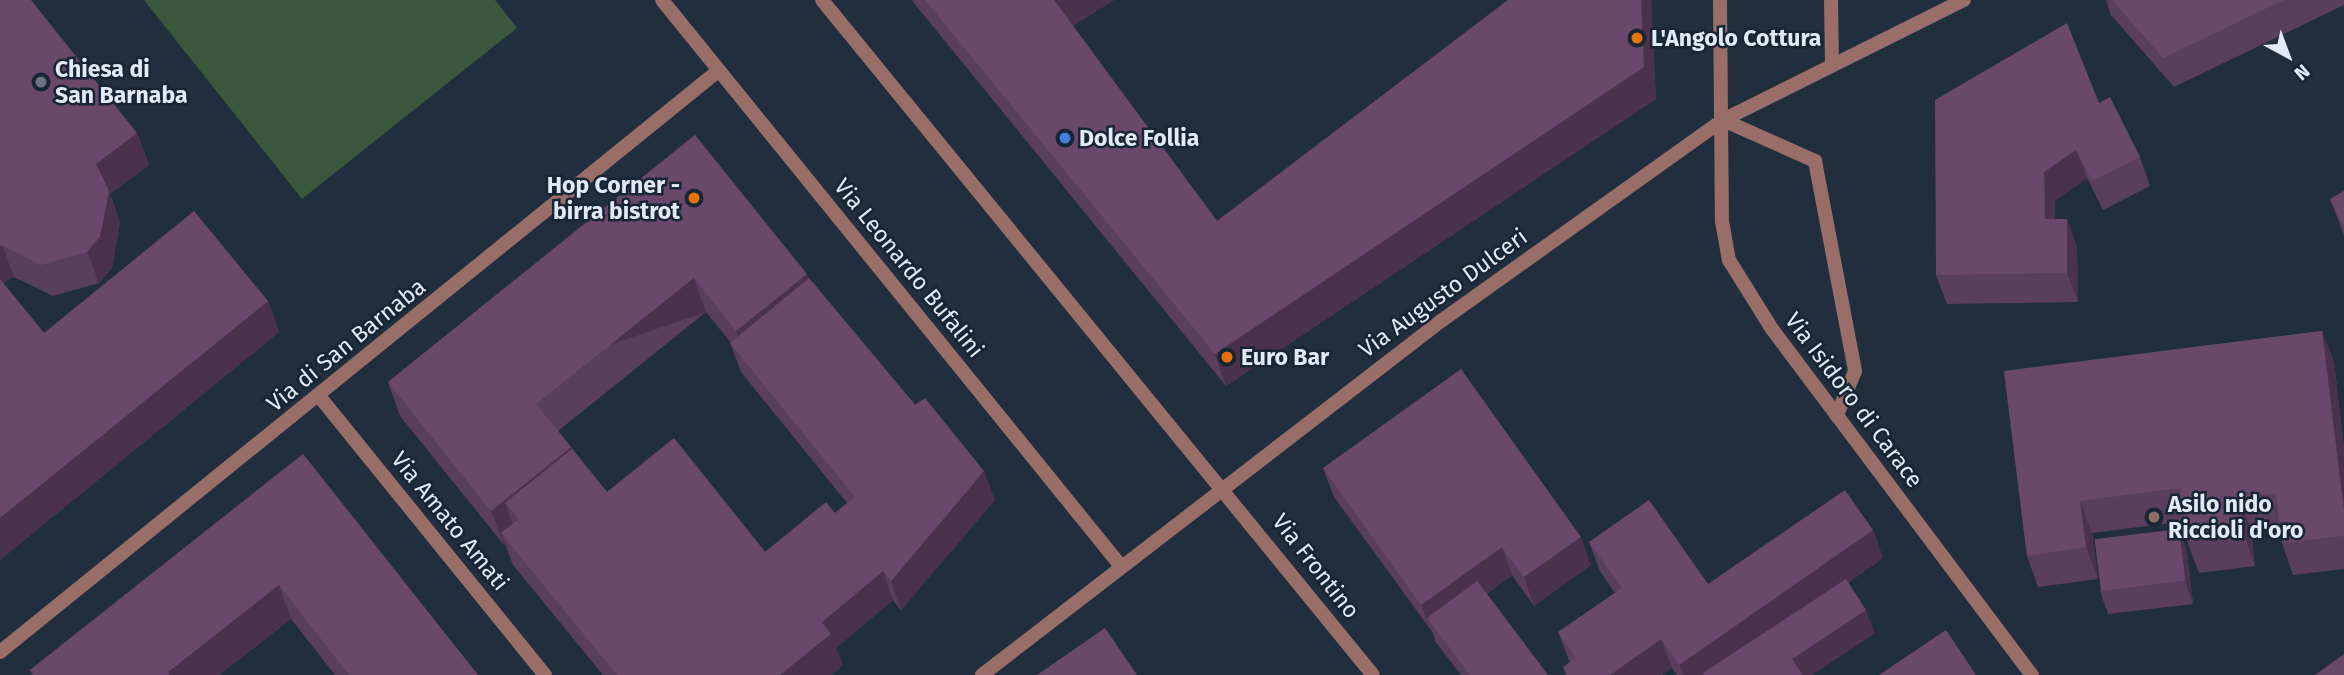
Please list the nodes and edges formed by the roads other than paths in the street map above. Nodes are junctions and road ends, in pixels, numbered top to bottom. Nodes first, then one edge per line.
1 (662, 0) edge
2 (822, 0) edge
3 (1720, 0) edge
4 (1830, 0) edge
5 (1964, 0) edge
6 (1832, 62) junction
7 (718, 71) junction
8 (1723, 120) junction
9 (319, 396) junction
10 (1837, 415) junction
11 (1223, 486) junction
12 (1119, 565) junction
13 (0, 652) edge
14 (545, 675) edge
15 (982, 675) edge
16 (1373, 675) edge
17 (2032, 675) edge

1 - 7 street, Via Leonardo Bufalini
2 - 11 street
3 - 8 street, Via Isidoro di Carace
4 - 6 street
5 - 6 street, Via Augusto Dulceri
6 - 8 street, Via Augusto Dulceri
7 - 9 street, Via di San Barnaba
7 - 12 street, Via Leonardo Bufalini
8 - 10 street, Via Isidoro di Carace
8 - 10 street
8 - 11 street, Via Augusto Dulceri
9 - 13 street, Via di San Barnaba
9 - 14 street, Via Amato Amati
10 - 17 street, Via Isidoro di Carace
11 - 12 street, Via Augusto Dulceri
11 - 16 street, Via Frontino
12 - 15 street, Via Augusto Dulceri

